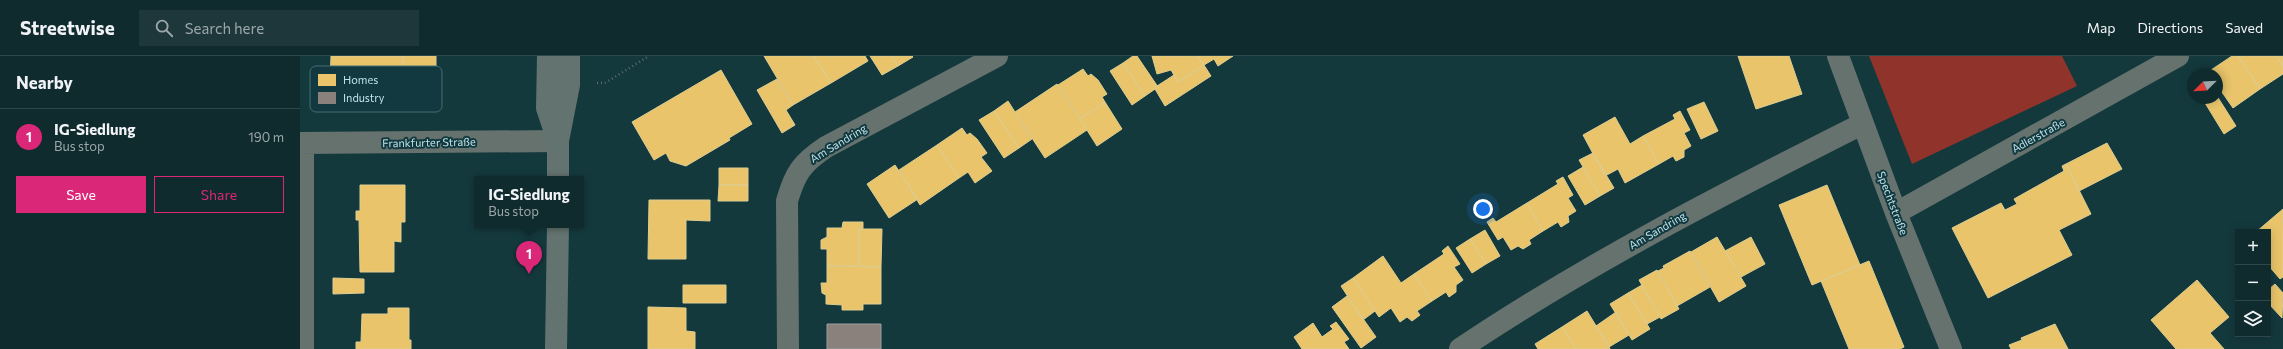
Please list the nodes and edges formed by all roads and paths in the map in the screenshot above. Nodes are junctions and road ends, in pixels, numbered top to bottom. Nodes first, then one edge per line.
1 (548, 56) edge
2 (569, 56) edge
3 (997, 56) edge
4 (1838, 56) edge
5 (2178, 56) edge
6 (1862, 124) junction
7 (558, 141) junction
8 (302, 143) edge
9 (558, 176) edge
10 (1896, 214) junction
11 (558, 228) edge
12 (303, 349) edge
13 (556, 349) edge
14 (788, 349) edge
15 (1460, 349) edge
16 (1951, 349) edge

1 - 7 street
2 - 7 street
3 - 14 street, Am Sandring
4 - 6 street, Spechtstraße
5 - 10 street, Adlerstraße
6 - 10 street, Spechtstraße
6 - 15 street, Am Sandring
7 - 8 street, Frankfurter Straße
7 - 9 street
8 - 12 street
10 - 16 street, Spechtstraße
11 - 13 street

